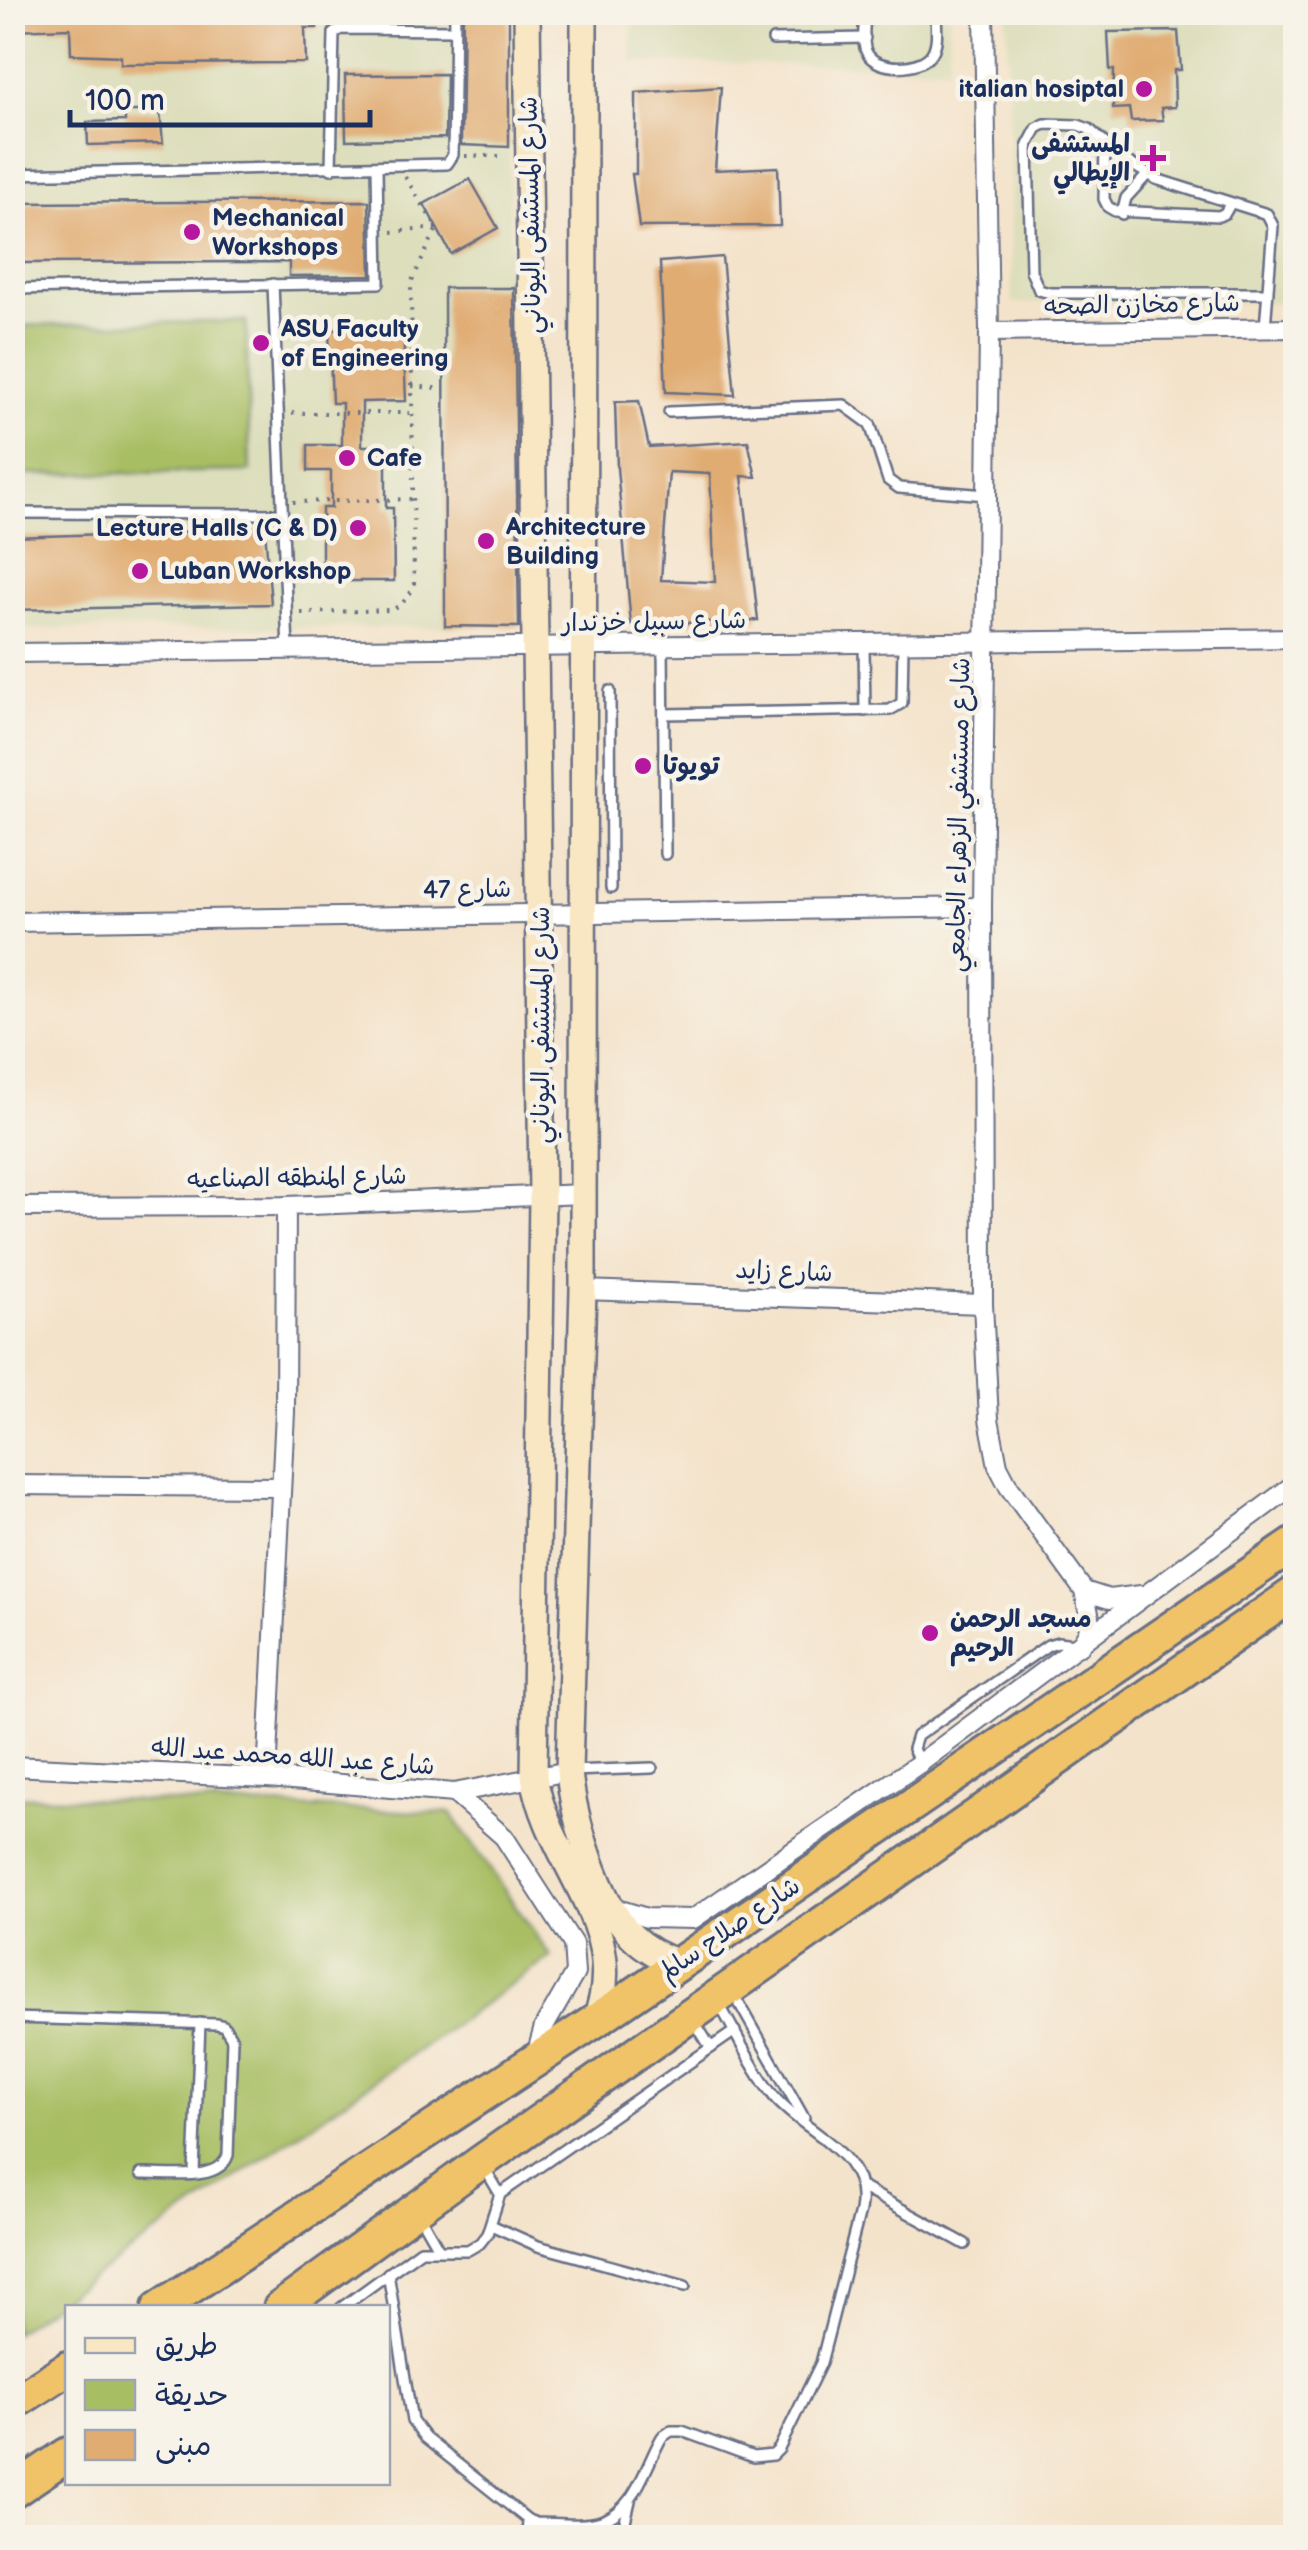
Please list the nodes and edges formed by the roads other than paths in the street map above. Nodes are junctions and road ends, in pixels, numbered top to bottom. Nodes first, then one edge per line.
1 (454, 12) edge
2 (527, 12) edge
3 (584, 12) edge
4 (864, 12) edge
5 (936, 12) edge
6 (984, 12) edge
7 (454, 30) junction
8 (865, 38) junction
9 (774, 40) dead end
10 (1104, 144) junction
11 (377, 167) junction
12 (332, 169) junction
13 (12, 174) edge
14 (1148, 174) junction
15 (1230, 204) junction
16 (1122, 214) junction
17 (273, 284) junction
18 (12, 289) edge
19 (1268, 293) junction
20 (1266, 328) junction
21 (1296, 328) edge
22 (989, 332) junction
23 (669, 412) dead end
24 (987, 495) junction
25 (12, 513) edge
26 (280, 514) junction
27 (1296, 638) edge
28 (986, 642) junction
29 (903, 644) junction
30 (864, 645) junction
31 (663, 646) junction
32 (537, 649) junction
33 (582, 649) junction
34 (288, 650) junction
35 (12, 653) edge
36 (610, 691) dead end
37 (865, 711) junction
38 (664, 714) junction
39 (610, 790) junction
40 (583, 791) junction
41 (665, 854) dead end
42 (611, 888) dead end
43 (982, 907) junction
44 (540, 914) junction
45 (584, 914) junction
46 (12, 922) edge
47 (584, 1194) junction
48 (542, 1195) junction
49 (286, 1206) junction
50 (12, 1207) edge
51 (584, 1290) junction
52 (983, 1304) junction
53 (12, 1484) edge
54 (1296, 1484) edge
55 (280, 1487) junction
56 (1296, 1543) edge
57 (1084, 1591) junction
58 (1148, 1592) junction
59 (1296, 1592) edge
60 (1080, 1646) junction
61 (12, 1766) edge
62 (652, 1768) dead end
63 (568, 1771) junction
64 (534, 1776) junction
65 (267, 1778) junction
66 (454, 1793) junction
67 (614, 1908) junction
68 (679, 1964) junction
69 (711, 1999) junction
70 (12, 2018) edge
71 (595, 2020) junction
72 (200, 2023) junction
73 (735, 2031) junction
74 (711, 2048) junction
75 (535, 2060) junction
76 (805, 2120) junction
77 (481, 2162) junction
78 (194, 2172) junction
79 (141, 2174) dead end
80 (862, 2188) junction
81 (500, 2194) junction
82 (415, 2208) junction
83 (490, 2225) junction
84 (966, 2244) dead end
85 (438, 2248) junction
86 (388, 2274) junction
87 (685, 2286) dead end
88 (164, 2305) edge
89 (284, 2305) edge
90 (346, 2305) edge
91 (65, 2370) edge
92 (12, 2404) edge
93 (65, 2456) edge
94 (12, 2492) edge
95 (630, 2498) junction
96 (528, 2520) junction
97 (562, 2523) junction
98 (527, 2538) edge
99 (561, 2538) edge
100 (620, 2538) edge

1 - 7 lane
2 - 32 street, شارع المستشفى اليوناني
3 - 33 street, شارع المستشفى اليوناني
4 - 8 lane
5 - 8 lane
6 - 22 street, شارع مستشفي الزهراء الجامعي
7 - 11 lane
7 - 12 lane
8 - 9 lane
10 - 14 lane
10 - 16 lane
10 - 19 lane
11 - 12 lane
11 - 17 lane
12 - 13 lane
14 - 15 lane
14 - 16 lane
15 - 16 lane
15 - 19 lane
17 - 18 lane
17 - 26 lane
19 - 20 lane
20 - 21 street, شارع مخازن الصحه
20 - 22 street, شارع مخازن الصحه
22 - 24 street, شارع مستشفي الزهراء الجامعي
23 - 24 lane
24 - 28 street, شارع مستشفي الزهراء الجامعي
25 - 26 lane
26 - 34 lane
27 - 28 street, شارع سبيل خزندار
28 - 29 street, شارع سبيل خزندار
28 - 43 street, شارع مستشفي الزهراء الجامعي
29 - 30 street, شارع سبيل خزندار
29 - 37 lane
30 - 31 street, شارع سبيل خزندار
30 - 37 lane
31 - 33 street, شارع سبيل خزندار
31 - 38 lane
32 - 33 street, شارع سبيل خزندار
32 - 34 street, شارع سبيل خزندار
32 - 44 street, شارع المستشفى اليوناني
33 - 40 street, شارع المستشفى اليوناني
34 - 35 street, شارع سبيل خزندار
36 - 39 lane
37 - 38 lane
38 - 41 lane
39 - 40 lane
39 - 42 lane
40 - 45 street, شارع المستشفى اليوناني
43 - 45 street, شارع 47
43 - 52 street, شارع مستشفي الزهراء الجامعي
44 - 45 street, شارع 47
44 - 46 street, شارع 47
44 - 48 street, شارع المستشفى اليوناني
45 - 47 street, شارع المستشفى اليوناني
47 - 48 street, شارع المنطقه الصناعيه
47 - 51 street, شارع المستشفى اليوناني
48 - 49 street, شارع المنطقه الصناعيه
48 - 64 street, شارع المستشفى اليوناني
49 - 50 street, شارع المنطقه الصناعيه
49 - 55 street
51 - 52 street, شارع زايد
51 - 63 street, شارع المستشفى اليوناني
52 - 57 street, شارع مستشفي الزهراء الجامعي
53 - 55 street
54 - 58 street
55 - 65 street
56 - 68 highway, شارع صلاح سالم
57 - 58 street
57 - 60 street
58 - 60 street
59 - 69 highway, شارع صلاح سالم
60 - 67 street
61 - 65 street, شارع عبد الله محمد عبد الله
62 - 63 lane
63 - 64 street, شارع عبد الله محمد عبد الله
63 - 67 street, شارع المستشفى اليوناني
64 - 66 street, شارع عبد الله محمد عبد الله
64 - 71 street, شارع المستشفى اليوناني
65 - 66 street, شارع عبد الله محمد عبد الله
66 - 75 street
67 - 68 street, شارع المستشفى اليوناني
68 - 71 highway, شارع صلاح سالم
69 - 73 lane
69 - 74 lane
69 - 76 lane
69 - 77 highway, شارع صلاح سالم
70 - 72 lane
71 - 75 highway, شارع صلاح سالم
72 - 78 lane
72 - 78 lane
73 - 74 lane
73 - 76 lane
74 - 81 lane
75 - 88 highway, شارع صلاح سالم
76 - 80 lane
77 - 81 lane
77 - 82 highway, شارع صلاح سالم
78 - 79 lane
80 - 84 lane
80 - 95 lane
81 - 83 lane
82 - 85 lane
82 - 89 highway, شارع صلاح سالم
83 - 85 lane
83 - 87 lane
85 - 86 lane
86 - 90 lane
86 - 96 lane
91 - 92 highway
93 - 94 highway
95 - 97 lane
95 - 100 lane
96 - 97 lane
96 - 98 lane
97 - 99 lane

